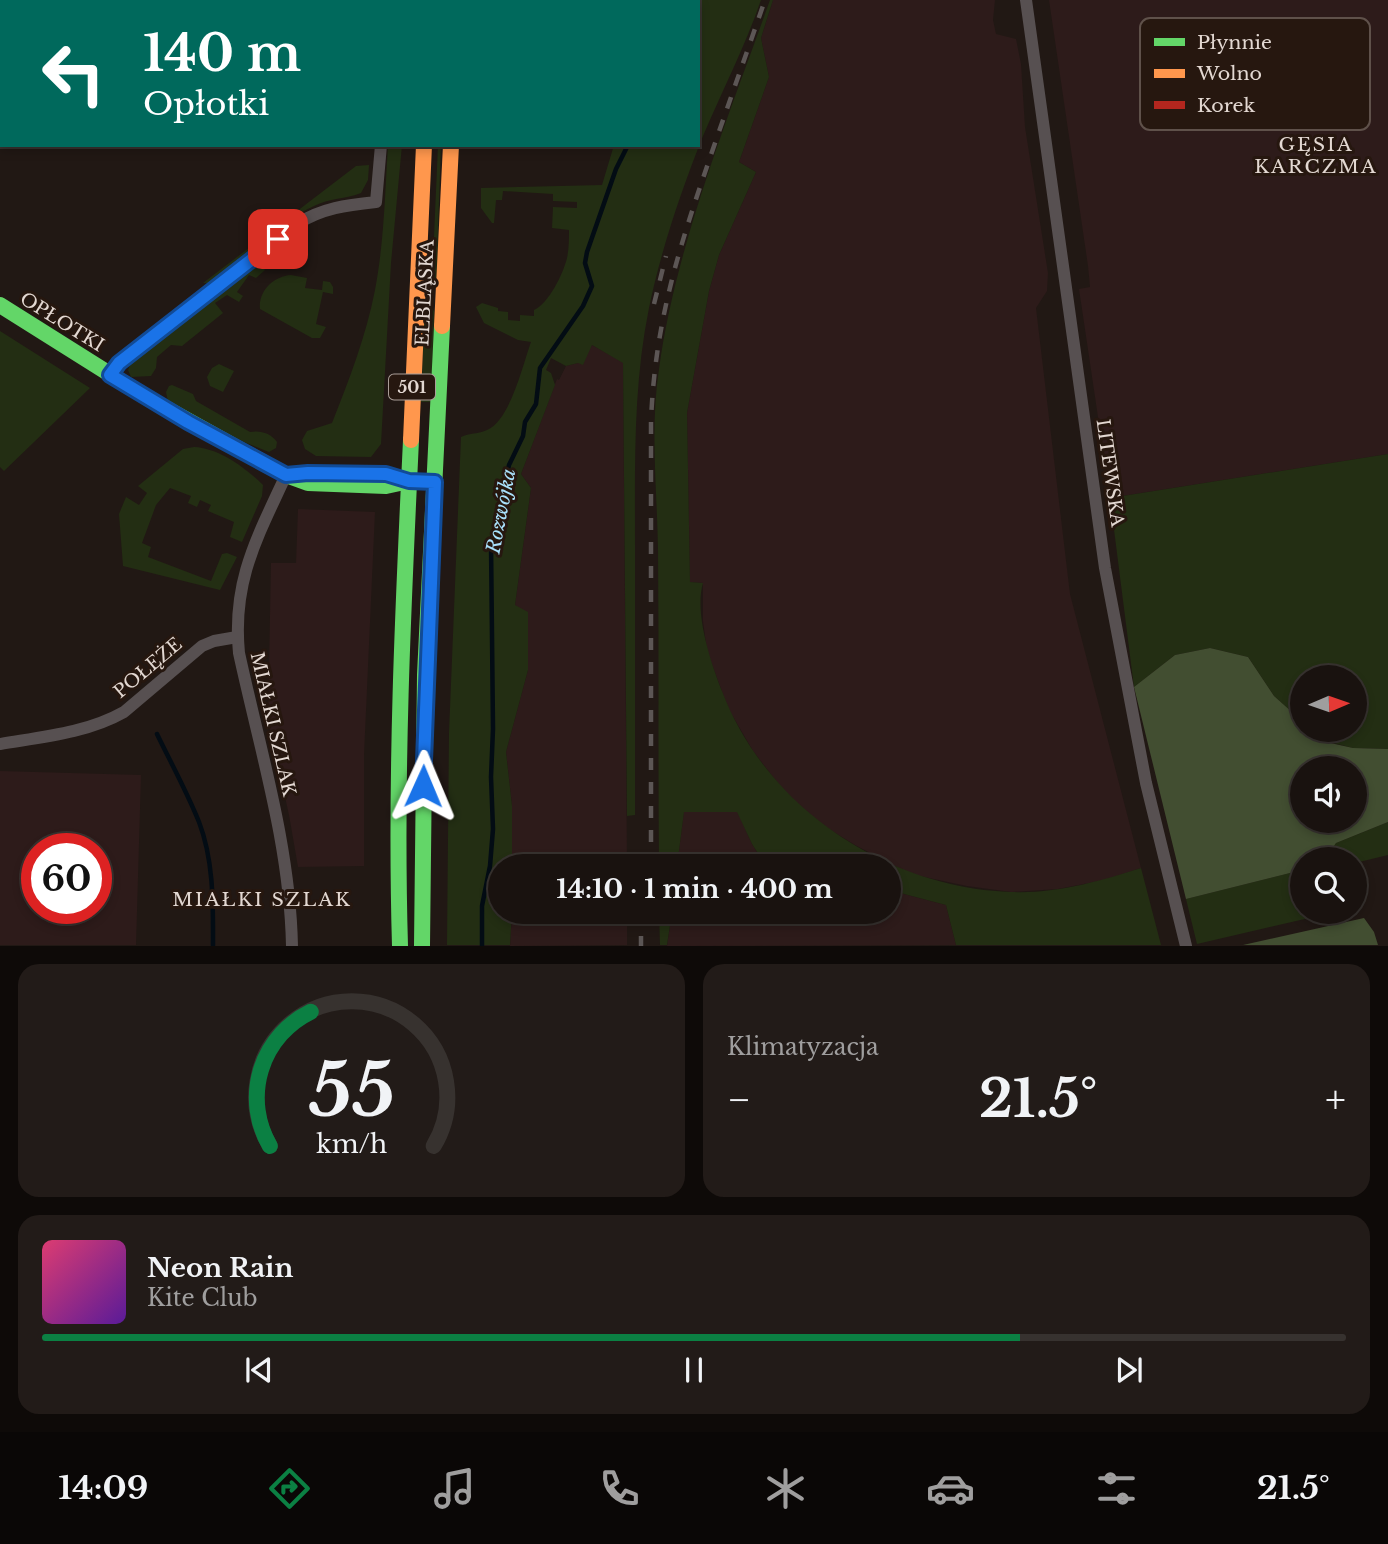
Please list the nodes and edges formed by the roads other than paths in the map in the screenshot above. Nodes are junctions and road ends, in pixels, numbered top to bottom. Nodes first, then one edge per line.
1 (1026, 0) edge
2 (381, 147) edge
3 (424, 147) edge
4 (451, 147) edge
5 (0, 305) edge
6 (110, 375) junction
7 (286, 475) junction
8 (409, 481) junction
9 (435, 482) junction
10 (237, 637) junction
11 (0, 744) edge
12 (292, 946) edge
13 (400, 946) edge
14 (422, 946) edge
15 (1186, 946) edge

1 - 15 street, LITEWSKA
2 - 6 street
3 - 8 main road, ELBLĄSKA / 501
4 - 9 main road, ELBLĄSKA / 501
5 - 6 main road, OPŁOTKI
6 - 7 main road, OPŁOTKI
7 - 8 main road, OPŁOTKI
7 - 10 street, MIAŁKI SZLAK
8 - 9 main road, OPŁOTKI
8 - 13 main road, ELBLĄSKA / 501
9 - 14 main road, ELBLĄSKA / 501
10 - 11 street, POŁĘŻE
10 - 12 street, MIAŁKI SZLAK

